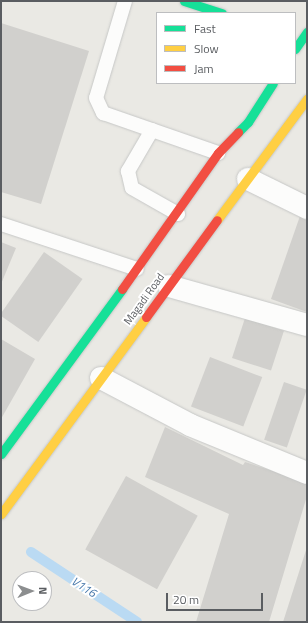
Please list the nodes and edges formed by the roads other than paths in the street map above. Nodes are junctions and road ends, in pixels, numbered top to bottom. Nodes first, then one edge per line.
1 (125, 1) edge
2 (184, 1) edge
3 (219, 12) edge
4 (303, 36) edge
5 (296, 48) edge
6 (272, 84) edge
7 (307, 99) edge
8 (152, 130) junction
9 (218, 153) junction
10 (248, 179) junction
11 (307, 208) edge
12 (178, 214) junction
13 (1, 224) edge
14 (137, 269) junction
15 (169, 286) junction
16 (307, 326) edge
17 (101, 378) junction
18 (1, 454) edge
19 (307, 473) edge
20 (1, 514) edge

1 - 8 lane
2 - 3 main road
4 - 5 main road
6 - 9 main road, Magadi Road
7 - 10 main road, Magadi Road
8 - 9 lane
8 - 12 lane
9 - 12 main road, Magadi Road
10 - 11 street
10 - 15 main road, Magadi Road
12 - 14 main road, Magadi Road
13 - 14 lane
14 - 18 main road, Magadi Road
15 - 16 street
15 - 17 main road, Magadi Road
17 - 19 street
17 - 20 main road, Magadi Road

